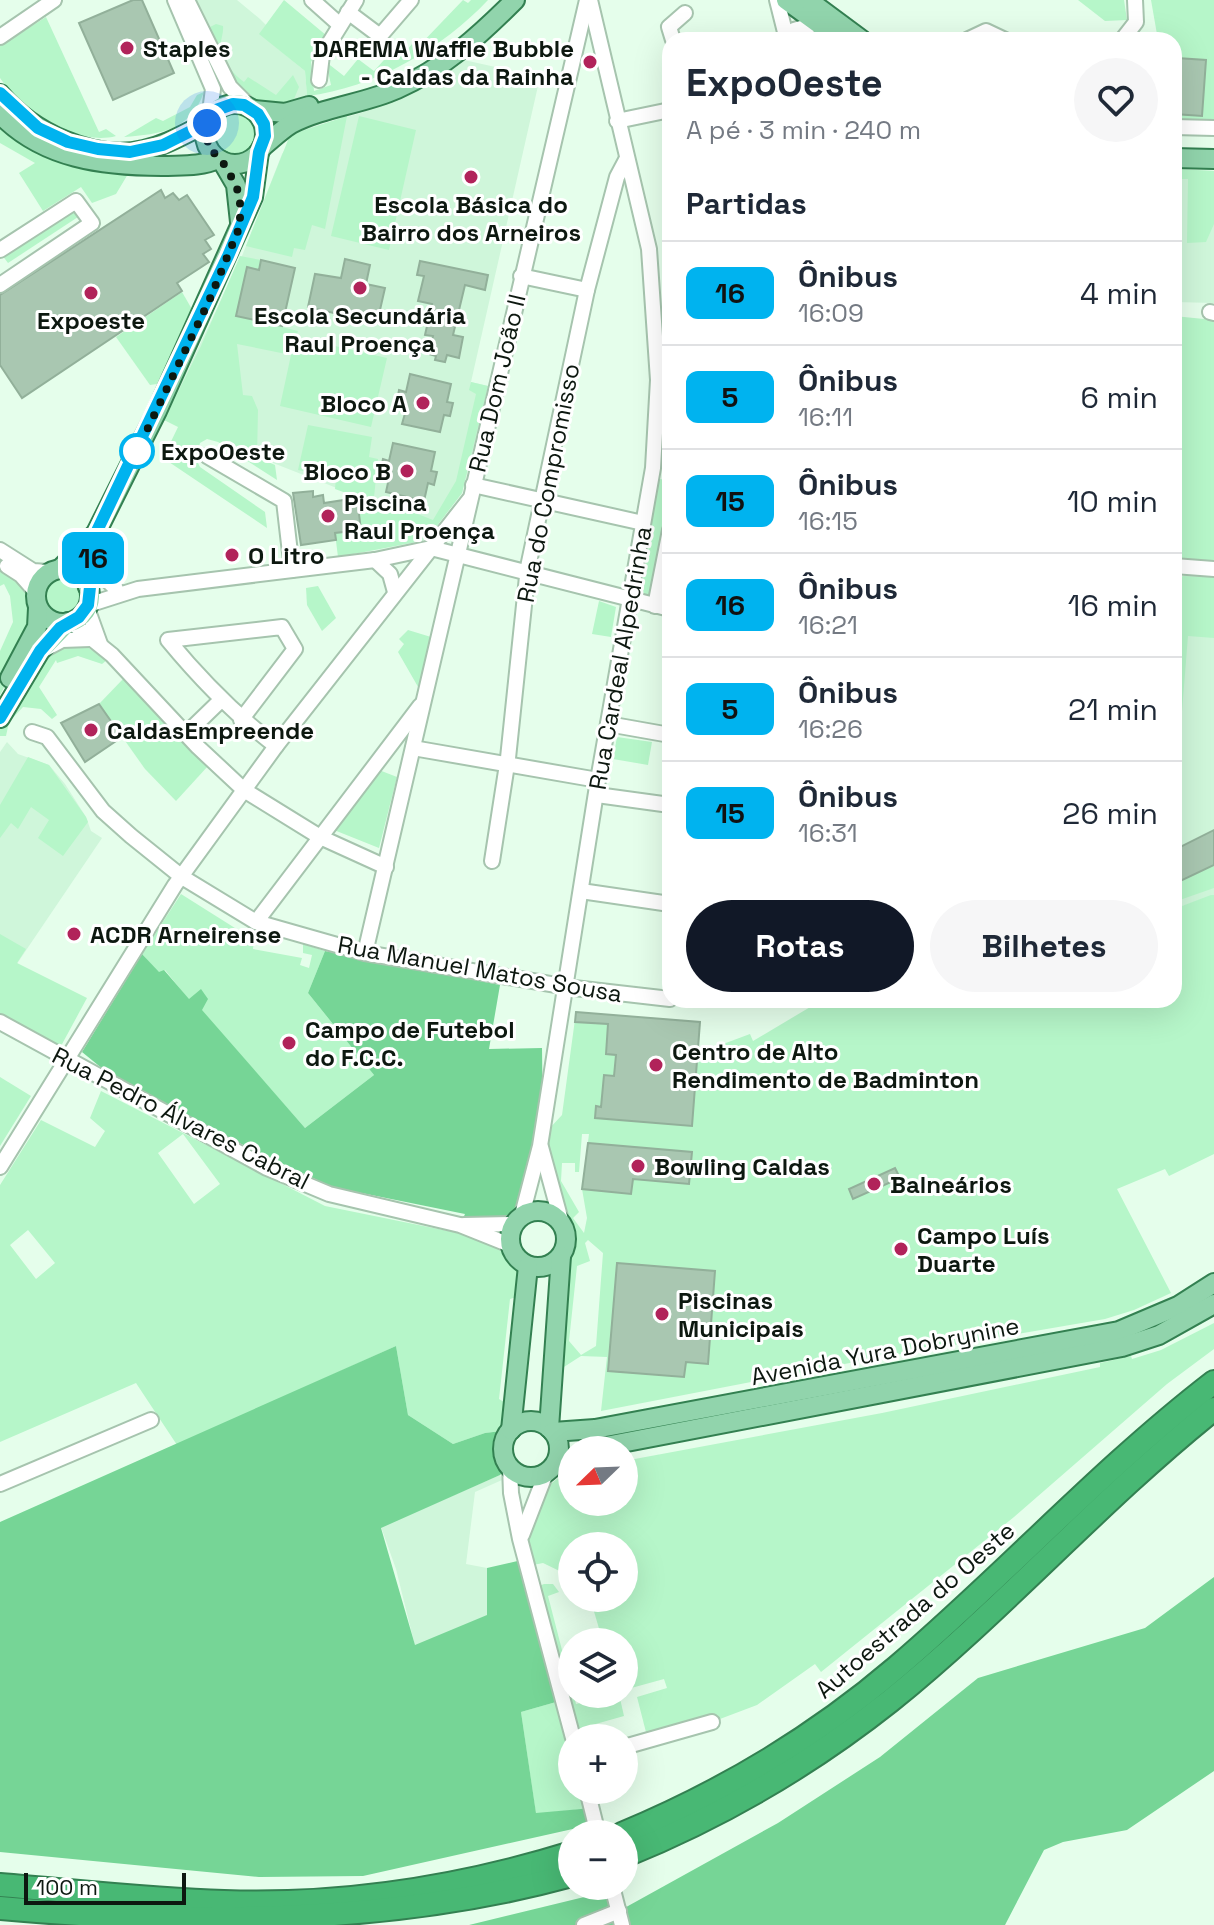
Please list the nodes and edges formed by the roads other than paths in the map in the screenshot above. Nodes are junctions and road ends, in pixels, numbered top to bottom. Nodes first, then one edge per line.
1 (54, 0) edge
2 (175, 0) edge
3 (187, 0) edge
4 (312, 0) edge
5 (411, 0) edge
6 (500, 0) edge
7 (515, 0) edge
8 (589, 0) edge
9 (777, 0) edge
10 (786, 0) edge
11 (808, 0) edge
12 (1135, 0) edge
13 (348, 13) edge
14 (685, 13) dead end
15 (819, 23) junction
16 (186, 29) junction
17 (671, 32) edge
18 (785, 32) edge
19 (792, 32) edge
20 (831, 32) edge
21 (851, 32) edge
22 (1128, 32) edge
23 (204, 34) junction
24 (0, 37) edge
25 (574, 56) junction
26 (604, 57) junction
27 (319, 80) dead end
28 (0, 94) edge
29 (252, 109) junction
30 (662, 112) edge
31 (0, 114) edge
32 (208, 121) junction
33 (617, 121) junction
34 (1182, 127) edge
35 (1214, 128) edge
36 (1182, 146) edge
37 (1214, 147) edge
38 (261, 150) junction
39 (1182, 158) edge
40 (1214, 159) edge
41 (220, 160) junction
42 (626, 160) junction
43 (240, 226) junction
44 (0, 250) edge
45 (521, 276) junction
46 (1, 282) edge
47 (587, 290) junction
48 (662, 363) edge
49 (662, 396) edge
50 (207, 456) dead end
51 (662, 467) edge
52 (653, 468) junction
53 (472, 492) junction
54 (544, 500) junction
55 (643, 523) junction
56 (96, 533) junction
57 (431, 548) junction
58 (0, 550) edge
59 (94, 555) junction
60 (457, 556) junction
61 (375, 560) junction
62 (0, 561) edge
63 (1182, 567) edge
64 (1214, 569) edge
65 (55, 570) junction
66 (292, 570) junction
67 (527, 572) junction
68 (395, 592) junction
69 (117, 594) junction
70 (88, 597) junction
71 (37, 600) junction
72 (629, 600) junction
73 (662, 607) edge
74 (69, 622) junction
75 (96, 639) junction
76 (40, 651) junction
77 (0, 695) edge
78 (426, 699) junction
79 (220, 701) junction
80 (0, 718) edge
81 (241, 720) junction
82 (608, 724) junction
83 (32, 732) dead end
84 (186, 734) junction
85 (662, 734) edge
86 (276, 746) junction
87 (413, 748) junction
88 (506, 765) junction
89 (597, 788) junction
90 (244, 790) junction
91 (662, 803) edge
92 (320, 837) junction
93 (492, 861) dead end
94 (386, 867) junction
95 (182, 877) junction
96 (581, 891) junction
97 (662, 903) edge
98 (256, 922) junction
99 (365, 953) junction
100 (565, 986) junction
101 (662, 998) edge
102 (0, 1022) edge
103 (67, 1059) junction
104 (540, 1146) junction
105 (0, 1167) edge
106 (518, 1220) junction
107 (562, 1224) junction
108 (460, 1225) junction
109 (510, 1245) junction
110 (561, 1256) junction
111 (528, 1266) junction
112 (1214, 1283) edge
113 (1214, 1304) edge
114 (1214, 1382) edge
115 (1214, 1409) edge
116 (151, 1420) dead end
117 (1214, 1427) edge
118 (511, 1430) junction
119 (551, 1430) junction
120 (638, 1440) edge
121 (558, 1445) edge
122 (558, 1462) edge
123 (510, 1466) junction
124 (0, 1484) edge
125 (1068, 1538) junction
126 (520, 1539) junction
127 (712, 1722) dead end
128 (569, 1724) edge
129 (638, 1743) edge
130 (638, 1827) edge
131 (638, 1850) edge
132 (558, 1857) edge
133 (0, 1875) edge
134 (558, 1879) edge
135 (0, 1885) edge
136 (66, 1890) junction
137 (0, 1910) edge
138 (620, 1918) edge
139 (584, 1925) edge

1 - 24 street
2 - 16 street
3 - 23 street
4 - 13 street
5 - 13 street
6 - 29 main road
7 - 38 main road
8 - 25 street, Rua Dom João II
8 - 26 street, Rua Cardeal Alpedrinha
9 - 18 street
10 - 15 main road
11 - 21 main road
12 - 22 street
13 - 27 street
14 - 17 street
15 - 19 street
15 - 20 main road
16 - 23 street
16 - 32 street
23 - 29 street
25 - 26 street
25 - 45 street, Rua Dom João II
26 - 33 street, Rua Cardeal Alpedrinha
28 - 32 main road
29 - 32 main road
29 - 38 main road
30 - 33 street
31 - 41 main road
32 - 41 main road
33 - 42 street, Rua Cardeal Alpedrinha
34 - 35 street
36 - 37 main road
38 - 41 main road
38 - 43 main road
39 - 40 main road
41 - 43 main road
42 - 47 street, Rua do Compromisso
42 - 48 street, Rua Cardeal Alpedrinha
43 - 56 main road
44 - 46 street
45 - 47 street
45 - 53 street, Rua Dom João II
47 - 54 street, Rua do Compromisso
49 - 52 street, Rua Cardeal Alpedrinha
50 - 66 street
51 - 52 street
52 - 55 street, Rua Cardeal Alpedrinha
53 - 54 street
53 - 57 street
53 - 60 street, Rua Dom João II
54 - 55 street
54 - 67 street, Rua do Compromisso
55 - 72 street, Rua Cardeal Alpedrinha
56 - 59 main road
56 - 65 main road
57 - 60 street
57 - 61 street
57 - 68 street
58 - 65 street
59 - 69 street
59 - 70 main road
60 - 67 street
60 - 78 street, Rua Dom João II
61 - 66 street
61 - 68 street
62 - 71 street
63 - 64 street
65 - 70 main road
65 - 71 main road
66 - 69 street
67 - 72 street
67 - 88 street, Rua do Compromisso
68 - 86 street
69 - 70 street
69 - 75 street
70 - 74 main road
70 - 75 street
71 - 74 main road
71 - 77 main road
72 - 73 street
72 - 82 street, Rua Cardeal Alpedrinha
74 - 75 street
74 - 76 main road
75 - 76 street
75 - 84 street
76 - 80 main road
78 - 87 street, Rua Dom João II
78 - 92 street
79 - 81 street
79 - 81 street
79 - 84 street
81 - 86 street
82 - 85 street
82 - 89 street, Rua Cardeal Alpedrinha
83 - 95 street, Rua Manuel Matos Sousa
84 - 90 street
86 - 90 street
87 - 88 street
87 - 94 street, Rua Dom João II
88 - 89 street
88 - 93 street, Rua do Compromisso
89 - 91 street
89 - 96 street, Rua Cardeal Alpedrinha
90 - 92 street
90 - 95 street
92 - 94 street
92 - 98 street
94 - 99 street, Rua Dom João II
95 - 98 street, Rua Manuel Matos Sousa
95 - 103 street
96 - 97 street
96 - 100 street, Rua Cardeal Alpedrinha
98 - 99 street, Rua Manuel Matos Sousa
99 - 100 street, Rua Manuel Matos Sousa
100 - 101 street, Rua Manuel Matos Sousa
100 - 104 street, Rua Cardeal Alpedrinha
102 - 103 street, Rua Pedro Álvares Cabral
103 - 105 street
103 - 108 street, Rua Pedro Álvares Cabral
104 - 106 street, Rua Cardeal Alpedrinha
104 - 107 street
106 - 107 main road
106 - 108 street
106 - 109 main road
107 - 110 main road
108 - 109 street
109 - 111 main road
110 - 111 main road
110 - 119 main road
111 - 118 main road
112 - 119 main road, Avenida Yura Dobrynine
113 - 120 main road, Avenida Yura Dobrynine
114 - 130 highway, Autoestrada do Oeste
115 - 125 highway, Autoestrada do Oeste
116 - 124 street
117 - 125 highway
118 - 119 main road
118 - 123 main road
119 - 121 main road
122 - 123 main road
122 - 126 street
123 - 126 street
125 - 131 highway, Autoestrada do Oeste
126 - 128 street
127 - 129 street
132 - 136 highway
133 - 136 highway
134 - 137 highway
135 - 136 highway
138 - 139 street

